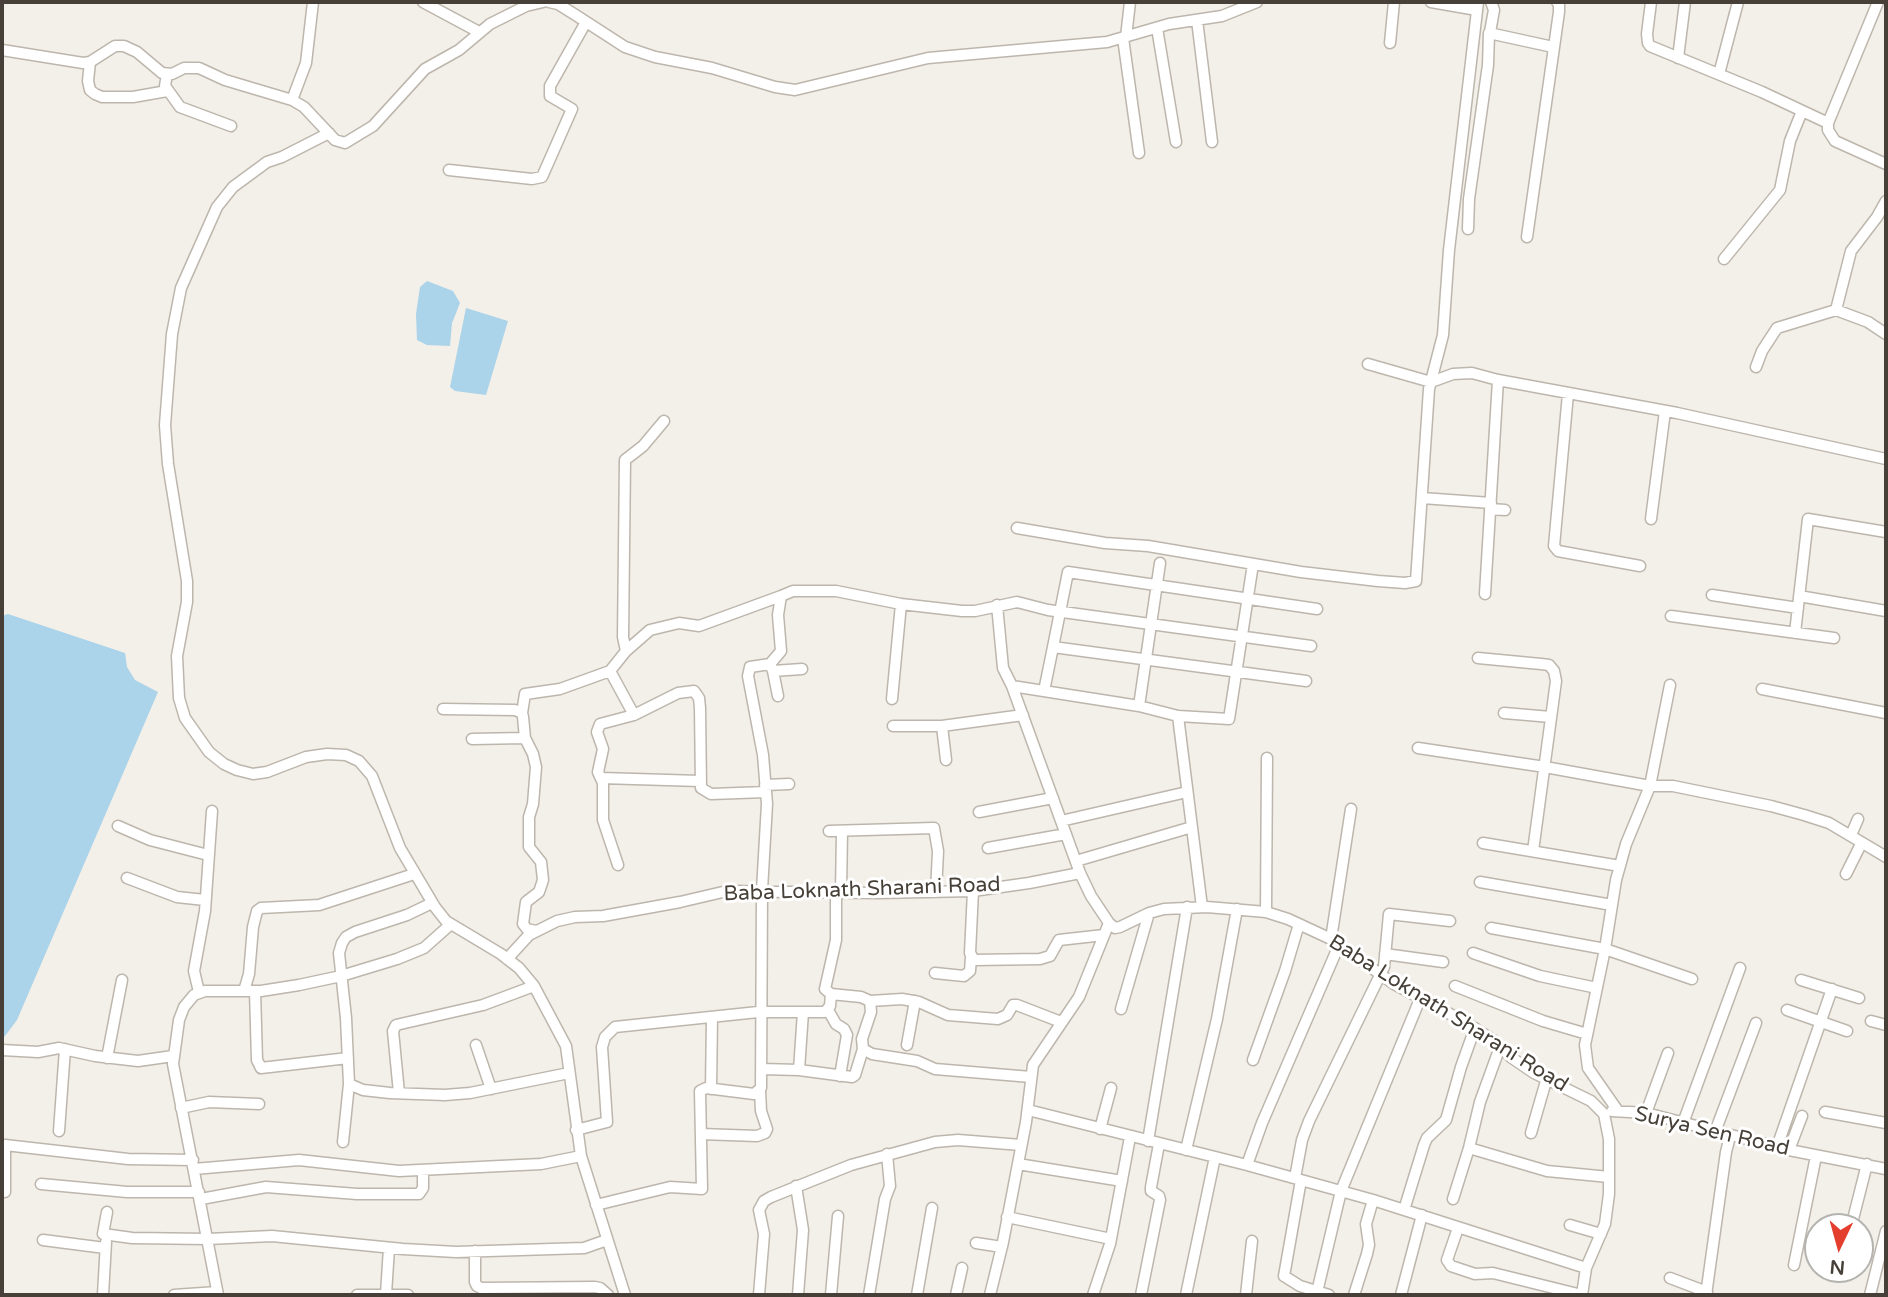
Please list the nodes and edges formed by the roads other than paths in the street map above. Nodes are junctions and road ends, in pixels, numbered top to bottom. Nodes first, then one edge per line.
1 (313, 2) edge
2 (422, 2) edge
3 (543, 2) edge
4 (549, 2) edge
5 (1130, 2) edge
6 (1257, 2) edge
7 (1394, 2) edge
8 (1431, 2) edge
9 (1491, 2) edge
10 (1557, 2) edge
11 (1651, 2) edge
12 (1685, 2) edge
13 (1738, 2) edge
14 (1878, 2) edge
15 (1477, 6) edge
16 (1197, 20) junction
17 (586, 22) junction
18 (1157, 28) junction
19 (479, 32) junction
20 (1490, 32) junction
21 (1125, 34) junction
22 (1390, 43) dead end
23 (1553, 47) junction
24 (2, 50) edge
25 (1678, 58) junction
26 (90, 62) junction
27 (167, 74) junction
28 (1719, 74) junction
29 (167, 90) junction
30 (292, 100) junction
31 (1802, 111) junction
32 (1828, 122) junction
33 (231, 126) dead end
34 (329, 133) junction
35 (1176, 142) dead end
36 (1212, 142) dead end
37 (1139, 153) dead end
38 (1886, 164) edge
39 (449, 170) dead end
40 (1886, 201) edge
41 (1468, 229) dead end
42 (1527, 237) dead end
43 (1724, 259) dead end
44 (1836, 310) junction
45 (1886, 334) edge
46 (1368, 364) dead end
47 (1756, 367) dead end
48 (1498, 380) junction
49 (1431, 382) junction
50 (1568, 394) junction
51 (1664, 411) junction
52 (664, 421) dead end
53 (1886, 459) edge
54 (1422, 498) junction
55 (1490, 506) junction
56 (1505, 510) dead end
57 (1795, 516) dead end
58 (1651, 519) dead end
59 (1808, 519) junction
60 (1017, 528) dead end
61 (1886, 532) edge
62 (1160, 563) dead end
63 (1253, 564) junction
64 (1640, 566) dead end
65 (1156, 585) junction
66 (1485, 594) dead end
67 (1712, 594) dead end
68 (781, 596) junction
69 (1248, 599) junction
70 (1799, 602) junction
71 (901, 604) junction
72 (996, 605) junction
73 (1317, 609) dead end
74 (1060, 611) junction
75 (1886, 611) edge
76 (1671, 617) dead end
77 (1151, 624) junction
78 (1795, 633) junction
79 (1242, 636) junction
80 (1834, 638) dead end
81 (1311, 646) dead end
82 (1053, 647) junction
83 (626, 651) junction
84 (1478, 658) dead end
85 (1146, 660) junction
86 (772, 667) junction
87 (802, 669) dead end
88 (610, 671) junction
89 (1236, 672) junction
90 (1306, 681) dead end
91 (1012, 685) junction
92 (1670, 685) dead end
93 (1762, 689) dead end
94 (1044, 691) junction
95 (778, 696) dead end
96 (891, 699) dead end
97 (1139, 706) junction
98 (443, 709) dead end
99 (522, 713) junction
100 (1504, 713) dead end
101 (1886, 713) edge
102 (634, 715) junction
103 (1023, 715) junction
104 (1178, 716) junction
105 (1551, 717) junction
106 (893, 726) dead end
107 (942, 726) junction
108 (525, 738) junction
109 (472, 739) dead end
110 (1418, 748) dead end
111 (1267, 758) dead end
112 (946, 760) dead end
113 (1545, 766) junction
114 (601, 778) junction
115 (700, 781) junction
116 (789, 784) dead end
117 (1650, 786) junction
118 (766, 788) junction
119 (1187, 792) junction
120 (1053, 798) junction
121 (1351, 809) dead end
122 (212, 811) dead end
123 (979, 812) dead end
124 (1858, 819) dead end
125 (1061, 821) junction
126 (118, 826) dead end
127 (1192, 827) junction
128 (829, 831) dead end
129 (842, 831) junction
130 (1066, 834) junction
131 (1851, 835) junction
132 (1483, 842) dead end
133 (1861, 844) junction
134 (988, 848) dead end
135 (1533, 851) junction
136 (208, 855) junction
137 (1886, 857) edge
138 (1076, 861) junction
139 (618, 865) dead end
140 (1620, 866) junction
141 (1080, 873) junction
142 (414, 874) junction
143 (1846, 874) dead end
144 (127, 878) dead end
145 (1480, 883) dead end
146 (762, 890) junction
147 (973, 891) junction
148 (839, 892) junction
149 (936, 892) junction
150 (205, 900) junction
151 (432, 903) junction
152 (1612, 905) junction
153 (1187, 907) junction
154 (1202, 907) junction
155 (1237, 909) junction
156 (1266, 912) junction
157 (1149, 913) junction
158 (1450, 921) dead end
159 (1109, 923) junction
160 (1299, 923) junction
161 (451, 924) junction
162 (1491, 928) dead end
163 (536, 931) junction
164 (1104, 935) junction
165 (1335, 942) junction
166 (1605, 948) junction
167 (1473, 953) dead end
168 (1385, 954) junction
169 (971, 957) junction
170 (507, 959) junction
171 (1443, 962) dead end
172 (1740, 968) dead end
173 (935, 973) dead end
174 (1379, 973) junction
175 (341, 976) junction
176 (1692, 979) dead end
177 (122, 980) dead end
178 (1801, 980) dead end
179 (534, 986) junction
180 (1455, 986) dead end
181 (1597, 988) junction
182 (1832, 989) junction
183 (250, 991) junction
184 (199, 992) junction
185 (831, 994) junction
186 (1859, 998) dead end
187 (1420, 999) junction
188 (870, 1001) junction
189 (915, 1001) junction
190 (1121, 1009) dead end
191 (828, 1010) junction
192 (1787, 1010) dead end
193 (762, 1012) junction
194 (803, 1012) junction
195 (712, 1018) junction
196 (1871, 1021) dead end
197 (1061, 1022) junction
198 (1821, 1022) junction
199 (1756, 1023) dead end
200 (1886, 1025) edge
201 (1475, 1028) junction
202 (1847, 1031) dead end
203 (1587, 1034) junction
204 (476, 1045) dead end
205 (907, 1045) dead end
206 (1500, 1047) junction
207 (65, 1049) junction
208 (863, 1049) junction
209 (2, 1050) edge
210 (1668, 1052) dead end
211 (173, 1056) junction
212 (107, 1058) junction
213 (348, 1058) junction
214 (1253, 1060) dead end
215 (762, 1069) junction
216 (799, 1070) junction
217 (569, 1073) junction
218 (840, 1076) junction
219 (1031, 1077) junction
220 (1546, 1081) junction
221 (349, 1084) junction
222 (711, 1088) junction
223 (1111, 1088) dead end
224 (491, 1089) junction
225 (760, 1091) junction
226 (399, 1093) junction
227 (259, 1104) dead end
228 (181, 1108) junction
229 (1028, 1110) junction
230 (1601, 1111) junction
231 (1618, 1111) junction
232 (1825, 1112) dead end
233 (1646, 1114) junction
234 (1802, 1116) dead end
235 (1683, 1123) junction
236 (1886, 1123) edge
237 (581, 1129) junction
238 (1100, 1129) junction
239 (59, 1130) dead end
240 (1715, 1132) junction
241 (1531, 1133) dead end
242 (701, 1134) junction
243 (1730, 1136) junction
244 (1130, 1137) junction
245 (343, 1142) dead end
246 (1154, 1142) junction
247 (1021, 1145) junction
248 (1777, 1147) junction
249 (1469, 1148) junction
250 (1186, 1150) junction
251 (1789, 1150) junction
252 (887, 1154) junction
253 (580, 1156) junction
254 (1816, 1156) junction
255 (1215, 1157) junction
256 (194, 1164) junction
257 (1018, 1164) junction
258 (1867, 1164) junction
259 (1247, 1165) junction
260 (1886, 1169) edge
261 (423, 1170) junction
262 (1609, 1177) junction
263 (1298, 1179) junction
264 (1122, 1181) junction
265 (41, 1184) dead end
266 (796, 1186) junction
267 (1341, 1191) junction
268 (5, 1192) dead end
269 (200, 1196) junction
270 (1453, 1199) dead end
271 (1373, 1200) junction
272 (601, 1204) junction
273 (932, 1208) dead end
274 (1404, 1210) junction
275 (107, 1212) dead end
276 (1855, 1213) edge
277 (838, 1216) dead end
278 (1422, 1216) junction
279 (1007, 1217) junction
280 (1570, 1225) dead end
281 (1458, 1228) junction
282 (1886, 1231) edge
283 (1601, 1234) junction
284 (106, 1236) junction
285 (208, 1239) junction
286 (1111, 1239) junction
287 (43, 1240) dead end
288 (607, 1240) junction
289 (1252, 1241) dead end
290 (976, 1243) dead end
291 (1002, 1247) junction
292 (105, 1248) junction
293 (389, 1248) junction
294 (475, 1251) junction
295 (1794, 1265) dead end
296 (961, 1268) dead end
297 (1586, 1268) junction
298 (1671, 1278) dead end
299 (476, 1290) edge
300 (1299, 1290) edge
301 (1317, 1292) junction
302 (218, 1294) edge
303 (386, 1294) edge
304 (1707, 1294) edge
305 (103, 1295) edge
306 (174, 1295) edge
307 (357, 1295) edge
308 (408, 1295) edge
309 (608, 1295) edge
310 (625, 1295) edge
311 (759, 1295) edge
312 (798, 1295) edge
313 (831, 1295) edge
314 (869, 1295) edge
315 (918, 1295) edge
316 (956, 1295) edge
317 (990, 1295) edge
318 (1093, 1295) edge
319 (1141, 1295) edge
320 (1186, 1295) edge
321 (1246, 1295) edge
322 (1329, 1295) edge
323 (1354, 1295) edge
324 (1401, 1295) edge
325 (1582, 1295) edge
326 (1870, 1295) edge

1 - 30 street
2 - 19 street
3 - 19 street
4 - 17 street
5 - 21 street
6 - 16 street
7 - 22 street
8 - 15 street
9 - 20 street
10 - 23 street
11 - 25 street
12 - 25 street
13 - 28 street
14 - 32 street
15 - 49 street
16 - 18 street
16 - 36 street
17 - 21 street
17 - 39 street
18 - 21 street
18 - 35 street
19 - 34 street
20 - 23 street
20 - 41 street
21 - 37 street
23 - 42 street
24 - 26 street
25 - 28 street
26 - 27 street
26 - 29 street
27 - 29 street
27 - 30 street
28 - 31 street
29 - 33 street
30 - 34 street
31 - 32 street
31 - 43 street
32 - 38 street
34 - 142 street
40 - 44 street
44 - 45 street
44 - 47 street
46 - 49 street
48 - 49 street
48 - 50 street
48 - 55 street
49 - 54 street
50 - 51 street
50 - 64 street
51 - 53 street
51 - 58 street
52 - 83 street
54 - 55 street
54 - 63 street
55 - 56 street
55 - 66 street
57 - 59 street
59 - 61 street
59 - 70 street
60 - 63 street
62 - 65 street
63 - 69 street
65 - 69 street
65 - 74 street
65 - 77 street
67 - 70 street
68 - 71 street
68 - 83 street
68 - 86 street
69 - 73 street
69 - 79 street
70 - 75 street
70 - 78 street
71 - 72 street
71 - 96 street
72 - 74 street
72 - 91 street
74 - 77 street
74 - 82 street
76 - 78 street
77 - 79 street
77 - 85 street
78 - 80 street
79 - 81 street
79 - 89 street
82 - 85 street
82 - 94 street
83 - 88 street
84 - 105 street
85 - 89 street
85 - 97 street
86 - 87 street
86 - 95 street
86 - 118 street
88 - 99 street
88 - 102 street
89 - 90 street
89 - 104 street
91 - 94 street
91 - 103 street
92 - 117 street
93 - 101 street
94 - 97 street
97 - 104 street
98 - 99 street
99 - 108 street
100 - 105 street
102 - 114 street
102 - 115 street
103 - 107 street
103 - 120 street
104 - 119 street
105 - 113 street
106 - 107 street
107 - 112 street
108 - 109 street
108 - 163 street
110 - 113 street
111 - 156 street
113 - 117 street
113 - 135 street
114 - 115 street
114 - 139 street
115 - 118 street
116 - 118 street
117 - 131 street
117 - 140 street
118 - 146 street
119 - 125 street
119 - 127 street
120 - 123 street
120 - 125 street
121 - 165 street
122 - 136 street
124 - 131 street
125 - 130 street
126 - 136 street
127 - 138 street
127 - 154 street
128 - 129 street
129 - 148 street
129 - 149 street
130 - 134 street
130 - 138 street
131 - 133 street
132 - 135 street
133 - 137 street
133 - 143 street
135 - 140 street
136 - 150 street
138 - 141 street
140 - 152 street
141 - 147 street, Baba Loknath Sharani Road
141 - 159 street
142 - 151 street
142 - 183 street
144 - 150 street
145 - 152 street
146 - 148 street, Baba Loknath Sharani Road
146 - 163 street, Baba Loknath Sharani Road
146 - 193 street
147 - 149 street, Baba Loknath Sharani Road
147 - 169 street
148 - 149 street, Baba Loknath Sharani Road
148 - 185 street
150 - 184 street
151 - 161 street
151 - 175 street
152 - 166 street
153 - 154 street, Baba Loknath Sharani Road
153 - 157 street, Baba Loknath Sharani Road
153 - 246 street
154 - 155 street, Baba Loknath Sharani Road
155 - 156 street, Baba Loknath Sharani Road
155 - 250 street
156 - 160 street, Baba Loknath Sharani Road
157 - 159 street, Baba Loknath Sharani Road
157 - 190 street
158 - 168 street
159 - 164 street
160 - 165 street, Baba Loknath Sharani Road
160 - 214 street
161 - 170 street
161 - 175 street
162 - 166 street
163 - 170 street, Baba Loknath Sharani Road
164 - 169 street
164 - 197 street
165 - 174 street, Baba Loknath Sharani Road
165 - 259 street
166 - 176 street
166 - 181 street
167 - 181 street
168 - 171 street
168 - 174 street
169 - 173 street
170 - 179 street
172 - 235 street
174 - 187 street, Baba Loknath Sharani Road
174 - 263 street
175 - 183 street
175 - 213 street
177 - 212 street
178 - 182 street
179 - 217 street
179 - 226 street
180 - 203 street
181 - 203 street
182 - 186 street
182 - 198 street
183 - 184 street
183 - 213 street
184 - 211 street
185 - 188 street
185 - 191 street
187 - 201 street, Baba Loknath Sharani Road
187 - 267 street
188 - 189 street
188 - 208 street
189 - 197 street
189 - 205 street
191 - 194 street
191 - 218 street
192 - 198 street
193 - 194 street
193 - 195 street
193 - 215 street
194 - 216 street
195 - 222 street
195 - 237 street
196 - 200 street
197 - 219 street
198 - 202 street
198 - 248 street
199 - 240 street
201 - 206 street, Baba Loknath Sharani Road
201 - 274 street
203 - 231 street
204 - 224 street
206 - 220 street, Baba Loknath Sharani Road
206 - 249 street
207 - 209 street
207 - 212 street
207 - 239 street
208 - 218 street
208 - 219 street
210 - 233 street
211 - 212 street
211 - 228 street
213 - 221 street
215 - 216 street
215 - 225 street
216 - 218 street
217 - 224 street
217 - 237 street
219 - 229 street
220 - 230 street, Baba Loknath Sharani Road
220 - 241 street
221 - 226 street
221 - 245 street
222 - 225 street
222 - 242 street
223 - 238 street
224 - 226 street
225 - 242 street
227 - 228 street
228 - 256 street
229 - 238 street
229 - 247 street
230 - 231 street, Surya Sen Road
230 - 262 street, Surya Sen Road
231 - 233 street, Surya Sen Road
232 - 236 street
233 - 235 street, Surya Sen Road
234 - 251 street
235 - 240 street, Surya Sen Road
237 - 253 street
238 - 244 street
240 - 243 street, Surya Sen Road
242 - 272 street
243 - 248 street, Surya Sen Road
243 - 304 street
244 - 246 street
244 - 264 street
246 - 250 street
246 - 319 street
247 - 252 street
247 - 257 street
248 - 251 street, Surya Sen Road
249 - 262 street
249 - 270 street
250 - 255 street
251 - 254 street, Surya Sen Road
252 - 266 street
252 - 314 street
253 - 261 street
253 - 272 street
254 - 258 street, Surya Sen Road
254 - 295 street
255 - 259 street
255 - 320 street
256 - 261 street
256 - 268 street
256 - 269 street
257 - 264 street
257 - 279 street
258 - 260 street, Surya Sen Road
258 - 276 street
259 - 263 street
261 - 269 street
262 - 283 street, Surya Sen Road
263 - 267 street
263 - 300 street
264 - 286 street
265 - 269 street
266 - 311 street
266 - 312 street
267 - 271 street
267 - 301 street
269 - 285 street
271 - 274 street
271 - 323 street
272 - 288 street
273 - 315 street
274 - 278 street
275 - 284 street
277 - 313 street
278 - 281 street
278 - 324 street
279 - 286 street
279 - 291 street
280 - 283 street
281 - 297 street
281 - 325 street
282 - 326 street
283 - 297 street, Surya Sen Road
284 - 285 street
284 - 292 street
285 - 293 street
285 - 302 street
286 - 318 street
287 - 292 street
288 - 294 street
288 - 310 street
289 - 321 street
290 - 291 street
291 - 317 street
292 - 305 street
293 - 294 street
293 - 303 street
294 - 299 street
296 - 316 street
297 - 325 street, Surya Sen Road
298 - 304 street
299 - 309 street
300 - 301 street
301 - 322 street
302 - 306 street
303 - 307 street
303 - 308 street

